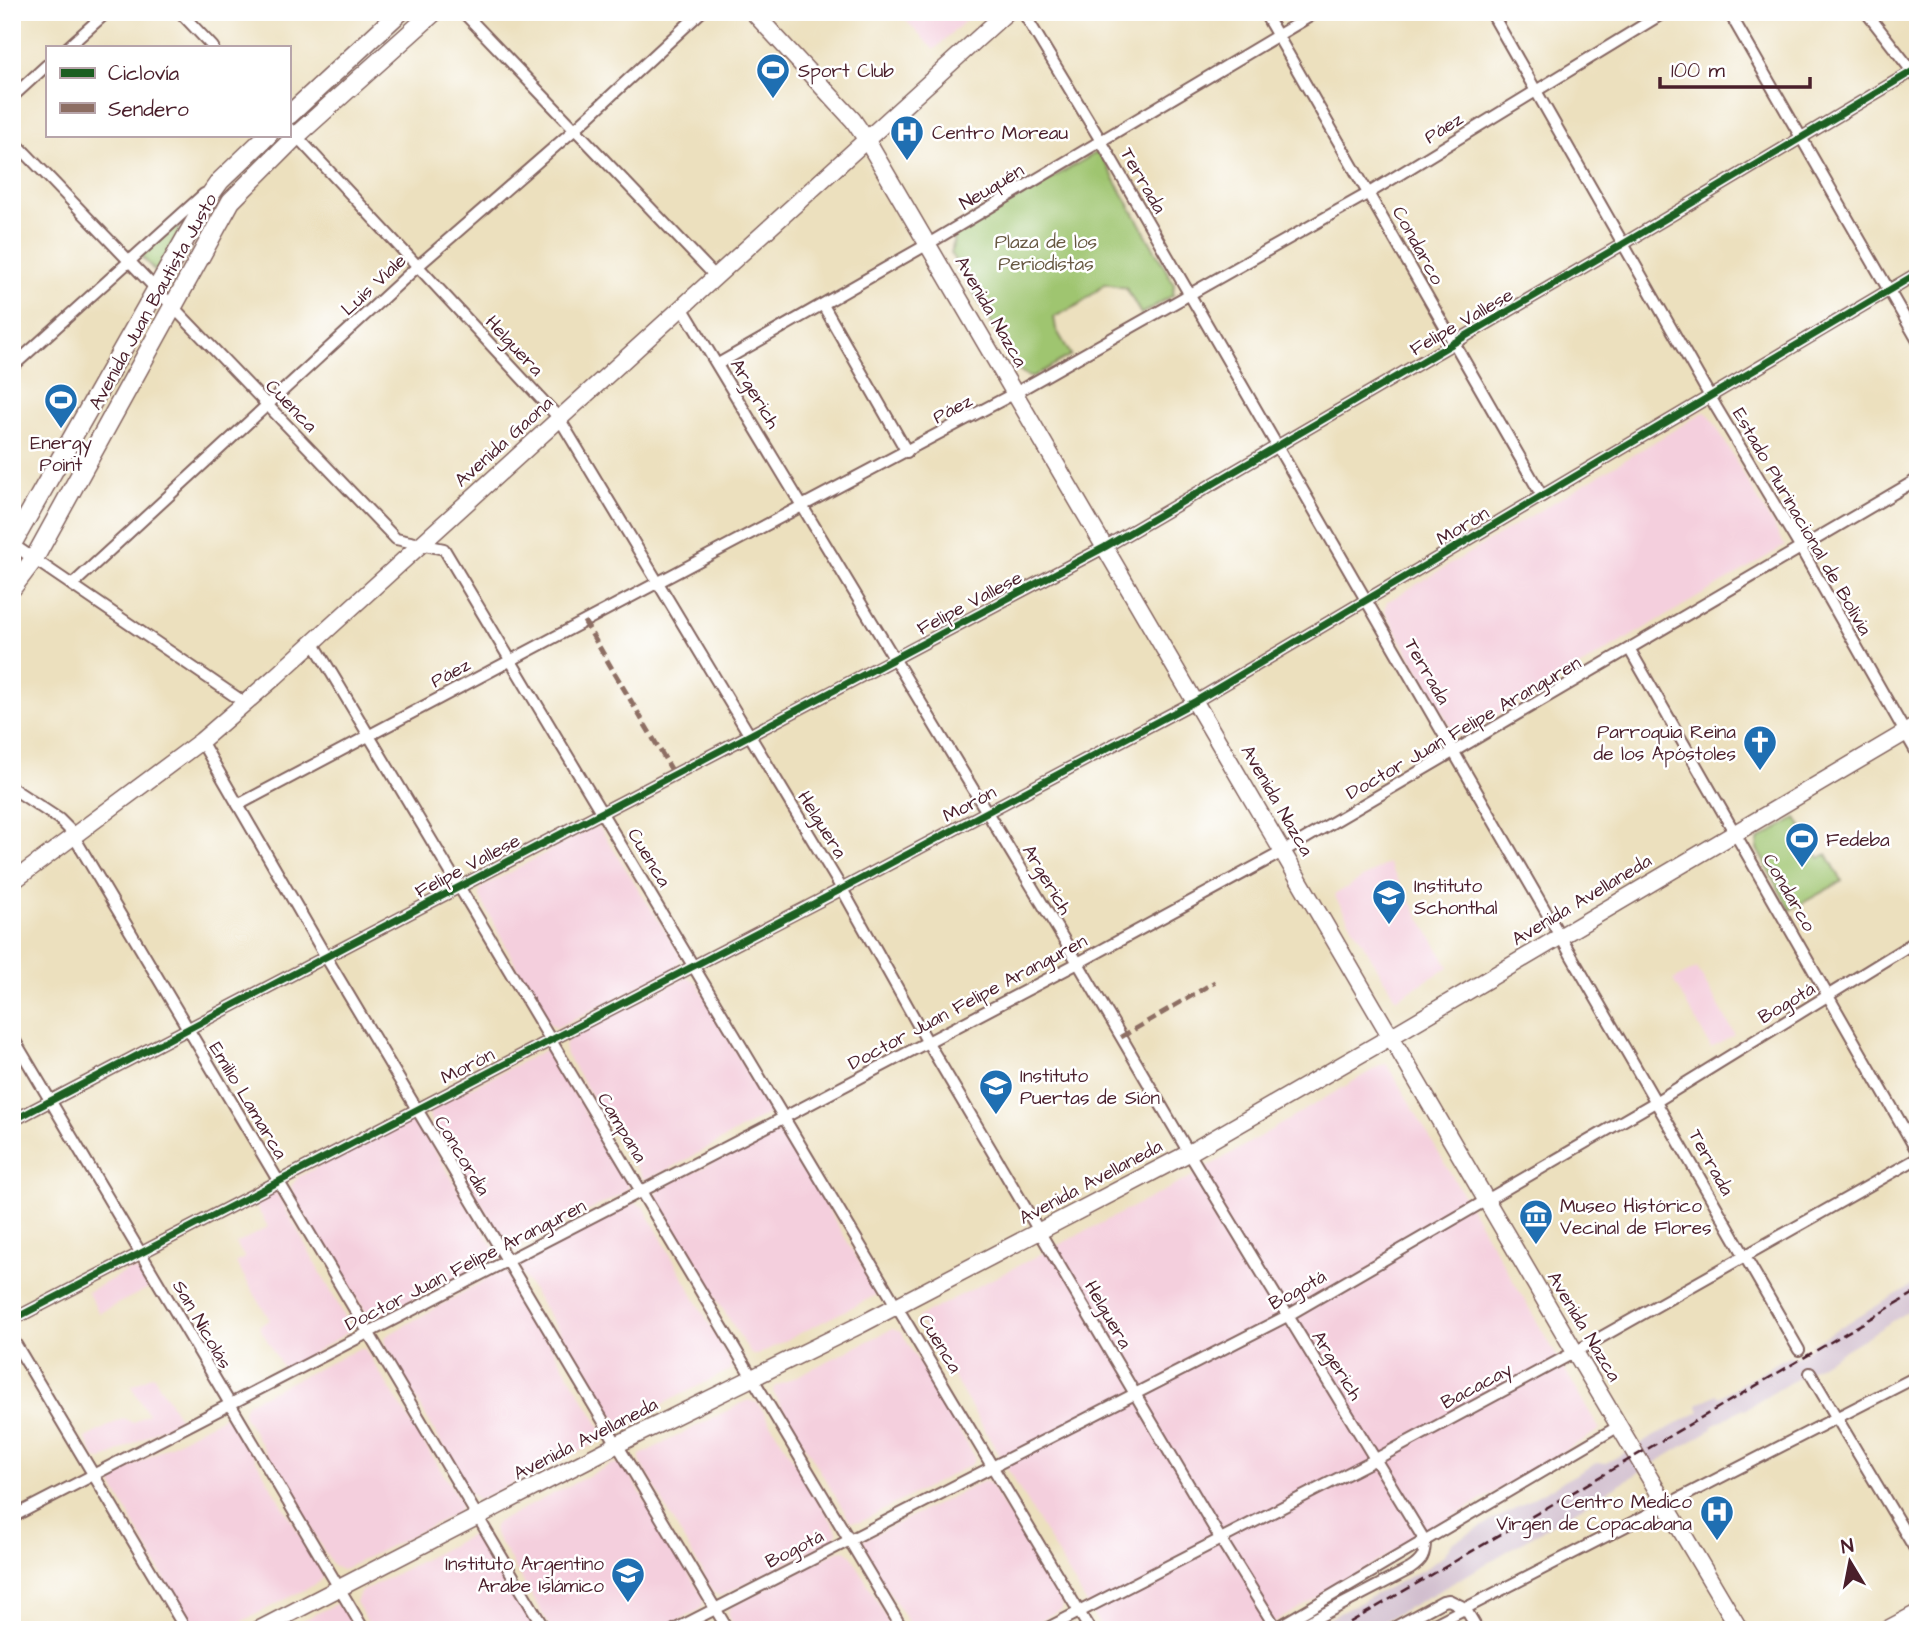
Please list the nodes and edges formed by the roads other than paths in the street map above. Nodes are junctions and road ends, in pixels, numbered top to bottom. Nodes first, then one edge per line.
1 (107, 12) edge
2 (180, 12) edge
3 (400, 12) edge
4 (434, 12) edge
5 (463, 12) edge
6 (701, 12) edge
7 (753, 12) edge
8 (1007, 12) edge
9 (1023, 12) edge
10 (1264, 12) edge
11 (1317, 12) edge
12 (1491, 12) edge
13 (1665, 12) edge
14 (1729, 12) edge
15 (1866, 12) edge
16 (1277, 35) junction
17 (69, 46) edge
18 (212, 46) edge
19 (46, 66) edge
20 (1916, 73) edge
21 (1536, 90) junction
22 (12, 97) edge
23 (290, 114) edge
24 (574, 130) junction
25 (293, 132) edge
26 (267, 136) edge
27 (289, 136) edge
28 (1801, 136) junction
29 (12, 139) edge
30 (866, 139) junction
31 (1101, 141) junction
32 (220, 181) junction
33 (1369, 193) junction
34 (928, 244) junction
35 (1623, 244) junction
36 (131, 260) junction
37 (418, 266) junction
38 (1918, 273) edge
39 (716, 277) junction
40 (157, 288) junction
41 (1888, 290) junction
42 (1190, 295) junction
43 (173, 305) junction
44 (823, 305) junction
45 (682, 307) junction
46 (1918, 341) edge
47 (1453, 343) junction
48 (718, 364) junction
49 (12, 367) edge
50 (1016, 393) junction
51 (1709, 396) junction
52 (268, 405) junction
53 (559, 418) junction
54 (1277, 448) junction
55 (907, 452) junction
56 (1918, 479) edge
57 (1542, 496) junction
58 (804, 507) junction
59 (12, 544) edge
60 (421, 544) junction
61 (1105, 547) junction
62 (1800, 547) junction
63 (34, 559) junction
64 (657, 583) junction
65 (72, 585) junction
66 (12, 589) edge
67 (1367, 600) junction
68 (313, 642) junction
69 (1630, 650) junction
70 (895, 659) junction
71 (512, 660) junction
72 (1196, 701) junction
73 (245, 703) junction
74 (1911, 729) edge
75 (369, 735) junction
76 (748, 736) junction
77 (201, 741) junction
78 (1454, 753) junction
79 (1918, 755) edge
80 (12, 788) edge
81 (238, 805) junction
82 (603, 811) junction
83 (987, 812) junction
84 (1735, 832) junction
85 (74, 837) junction
86 (1284, 851) junction
87 (12, 883) edge
88 (460, 887) junction
89 (842, 889) junction
90 (1560, 936) junction
91 (1918, 940) edge
92 (326, 957) junction
93 (1078, 963) junction
94 (694, 965) junction
95 (1829, 996) junction
96 (187, 1030) junction
97 (12, 1036) edge
98 (1392, 1036) junction
99 (551, 1040) junction
100 (927, 1041) junction
101 (51, 1101) junction
102 (1657, 1101) junction
103 (417, 1108) junction
104 (785, 1117) junction
105 (12, 1121) edge
106 (1189, 1153) junction
107 (1918, 1156) edge
108 (277, 1181) junction
109 (642, 1192) junction
110 (1486, 1200) junction
111 (1040, 1231) junction
112 (141, 1253) junction
113 (1745, 1256) junction
114 (508, 1261) junction
115 (898, 1305) junction
116 (1287, 1315) junction
117 (12, 1320) edge
118 (368, 1334) junction
119 (12, 1338) edge
120 (1799, 1350) dead end
121 (1575, 1352) junction
122 (1810, 1373) dead end
123 (1918, 1376) edge
124 (752, 1377) junction
125 (1135, 1394) junction
126 (230, 1406) junction
127 (1836, 1417) junction
128 (1619, 1426) junction
129 (618, 1444) junction
130 (1376, 1459) junction
131 (993, 1465) junction
132 (94, 1476) junction
133 (1665, 1505) junction
134 (12, 1517) edge
135 (478, 1517) junction
136 (1220, 1538) junction
137 (849, 1539) junction
138 (1425, 1541) junction
139 (1918, 1554) edge
140 (339, 1588) junction
141 (715, 1608) junction
142 (1465, 1608) junction
143 (1080, 1611) junction
144 (1918, 1614) edge
145 (1274, 1629) edge
146 (186, 1630) edge
147 (258, 1630) edge
148 (364, 1630) edge
149 (545, 1630) edge
150 (674, 1630) edge
151 (728, 1630) edge
152 (903, 1630) edge
153 (1044, 1630) edge
154 (1090, 1630) edge
155 (1293, 1630) edge
156 (1390, 1630) edge
157 (1423, 1630) edge
158 (1478, 1630) edge
159 (1740, 1630) edge
160 (1888, 1630) edge

1 - 17 street
2 - 18 street
3 - 23 main road
4 - 25 main road, Avenida Juan Bautista Justo
5 - 24 street
6 - 24 street, Luis Viale
7 - 30 main road, Avenida Nazca
8 - 30 main road, Avenida Gaona
9 - 31 street, Terrada
10 - 16 street, Condarco
11 - 16 street, Neuquén
12 - 21 street, Estado Plurinacional de Bolivia
13 - 21 street, Páez
14 - 28 street
15 - 20 street
16 - 31 street, Neuquén
16 - 33 street, Condarco
19 - 22 street
20 - 28 street, Felipe Vallese
21 - 33 street, Páez
21 - 35 street, Estado Plurinacional de Bolivia
24 - 37 street, Luis Viale
24 - 39 street
25 - 37 street, Helguera
26 - 32 main road, Avenida Juan Bautista Justo
27 - 43 main road, Avenida Juan Bautista Justo
28 - 35 street, Felipe Vallese
28 - 41 street
29 - 36 street, Cuenca
30 - 34 main road, Avenida Nazca
30 - 39 main road, Avenida Gaona
31 - 34 street, Neuquén
31 - 42 street, Terrada
32 - 36 street
32 - 40 main road, Avenida Juan Bautista Justo
33 - 42 street, Páez
33 - 47 street, Condarco
34 - 44 street, Neuquén
34 - 50 main road, Avenida Nazca
35 - 47 street, Felipe Vallese
35 - 51 street, Estado Plurinacional de Bolivia
36 - 40 street, Cuenca
36 - 49 street
37 - 52 street, Luis Viale
37 - 53 street, Helguera
38 - 41 street, Morón
39 - 45 main road, Avenida Gaona
40 - 43 street, Cuenca
40 - 59 main road, Avenida Juan Bautista Justo
41 - 46 street
41 - 51 street, Morón
42 - 50 street, Páez
42 - 54 street, Terrada
43 - 52 street, Cuenca
43 - 63 main road, Avenida Juan Bautista Justo
44 - 48 street, Neuquén
44 - 55 street
45 - 48 street, Argerich
45 - 53 main road, Avenida Gaona
47 - 54 street, Felipe Vallese
47 - 57 street, Condarco
48 - 58 street, Argerich
50 - 55 street, Páez
50 - 61 main road, Avenida Nazca
51 - 57 street, Morón
51 - 62 street, Estado Plurinacional de Bolivia
52 - 60 street, Cuenca
52 - 65 street, Luis Viale
53 - 60 main road, Avenida Gaona
53 - 64 street, Helguera
54 - 61 street, Felipe Vallese
54 - 67 street, Terrada
55 - 58 street, Páez
56 - 62 street, Doctor Juan Felipe Aranguren
57 - 67 street, Morón
58 - 64 street, Páez
58 - 70 street, Argerich
59 - 63 street
60 - 68 main road, Avenida Gaona
60 - 71 street, Cuenca
61 - 70 street, Felipe Vallese
61 - 72 main road, Avenida Nazca
62 - 69 street, Doctor Juan Felipe Aranguren
62 - 74 street, Estado Plurinacional de Bolivia
63 - 65 street
63 - 66 main road, Avenida Juan Bautista Justo
64 - 71 street, Páez
64 - 76 street, Helguera
65 - 73 street
67 - 72 street, Morón
67 - 78 street, Terrada
68 - 73 main road, Avenida Gaona
68 - 75 street, Campana
69 - 78 street, Doctor Juan Felipe Aranguren
69 - 84 street, Condarco
70 - 76 street, Felipe Vallese
70 - 83 street, Argerich
71 - 75 street, Páez
71 - 82 street, Cuenca
72 - 83 street, Morón
72 - 86 main road, Avenida Nazca
73 - 77 main road, Avenida Gaona
74 - 79 street, Estado Plurinacional de Bolivia
74 - 84 main road, Avenida Avellaneda
75 - 81 street, Páez
75 - 88 street, Campana
76 - 82 street, Felipe Vallese
76 - 89 street, Helguera
77 - 81 street, Concordia
77 - 85 main road, Avenida Gaona
78 - 86 street, Doctor Juan Felipe Aranguren
78 - 90 street, Terrada
80 - 85 street, Emilio Lamarca
81 - 92 street, Concordia
82 - 88 street, Felipe Vallese
82 - 94 street, Cuenca
83 - 89 street, Morón
83 - 93 street, Argerich
84 - 90 main road, Avenida Avellaneda
84 - 95 street, Condarco
85 - 87 main road, Avenida Gaona
85 - 96 street, Emilio Lamarca
86 - 93 street, Doctor Juan Felipe Aranguren
86 - 98 main road, Avenida Nazca
88 - 92 street, Felipe Vallese
88 - 99 street, Campana
89 - 94 street, Morón
89 - 100 street, Helguera
90 - 98 main road, Avenida Avellaneda
90 - 102 street, Terrada
91 - 95 street, Bogotá
92 - 96 street, Felipe Vallese
92 - 103 street, Concordia
93 - 100 street, Doctor Juan Felipe Aranguren
93 - 106 street, Argerich
94 - 99 street, Morón
94 - 104 street, Cuenca
95 - 102 street, Bogotá
95 - 107 street, Condarco
96 - 101 street, Felipe Vallese
96 - 108 street, Emilio Lamarca
97 - 101 street, San Nicolás
98 - 106 main road, Avenida Avellaneda
98 - 110 main road, Avenida Nazca
99 - 103 street, Morón
99 - 109 street, Campana
100 - 104 street, Doctor Juan Felipe Aranguren
100 - 111 street, Helguera
101 - 105 street, Felipe Vallese
101 - 112 street, San Nicolás
102 - 110 street, Bogotá
102 - 113 street, Terrada
103 - 108 street, Morón
103 - 114 street, Concordia
104 - 109 street, Doctor Juan Felipe Aranguren
104 - 115 street, Cuenca
106 - 111 main road, Avenida Avellaneda
106 - 116 street, Argerich
107 - 113 street, Bacacay
108 - 112 street, Morón
108 - 118 street, Emilio Lamarca
109 - 114 street, Doctor Juan Felipe Aranguren
109 - 124 street, Campana
110 - 116 street, Bogotá
110 - 121 main road, Avenida Nazca
111 - 115 main road, Avenida Avellaneda
111 - 125 street, Helguera
112 - 117 street, Morón
112 - 126 street, San Nicolás
113 - 120 street, Terrada
113 - 121 street, Bacacay
114 - 118 street, Doctor Juan Felipe Aranguren
114 - 129 street, Concordia
115 - 124 main road, Avenida Avellaneda
115 - 131 street, Cuenca
116 - 125 street, Bogotá
116 - 130 street, Argerich
118 - 126 street, Doctor Juan Felipe Aranguren
118 - 135 street, Emilio Lamarca
119 - 132 street
121 - 128 main road, Avenida Nazca
121 - 130 street, Bacacay
122 - 127 street
123 - 127 street
124 - 129 main road, Avenida Avellaneda
124 - 137 street, Campana
125 - 131 street, Bogotá
125 - 136 street, Helguera
126 - 132 street, Doctor Juan Felipe Aranguren
126 - 140 street, San Nicolás
127 - 133 street
127 - 139 street
128 - 133 main road, Avenida Nazca
128 - 138 street
129 - 135 main road, Avenida Avellaneda
129 - 141 street, Concordia
130 - 136 street, Bacacay
130 - 138 street, Argerich
131 - 137 street, Bogotá
131 - 143 street, Cuenca
132 - 134 street, Doctor Juan Felipe Aranguren
132 - 146 street
133 - 142 street
133 - 159 main road, Avenida Nazca
135 - 140 main road, Avenida Avellaneda
135 - 149 street, Emilio Lamarca
136 - 143 street, Bacacay
136 - 145 street, Helguera
137 - 141 street, Bogotá
137 - 152 street, Campana
138 - 145 street
138 - 155 street
140 - 147 main road, Avenida Avellaneda
140 - 148 street, San Nicolás
141 - 150 street, Bogotá
141 - 151 street, Concordia
142 - 156 street
142 - 157 street
142 - 158 street
143 - 153 street, Bacacay
143 - 154 street, Cuenca
144 - 160 main road

